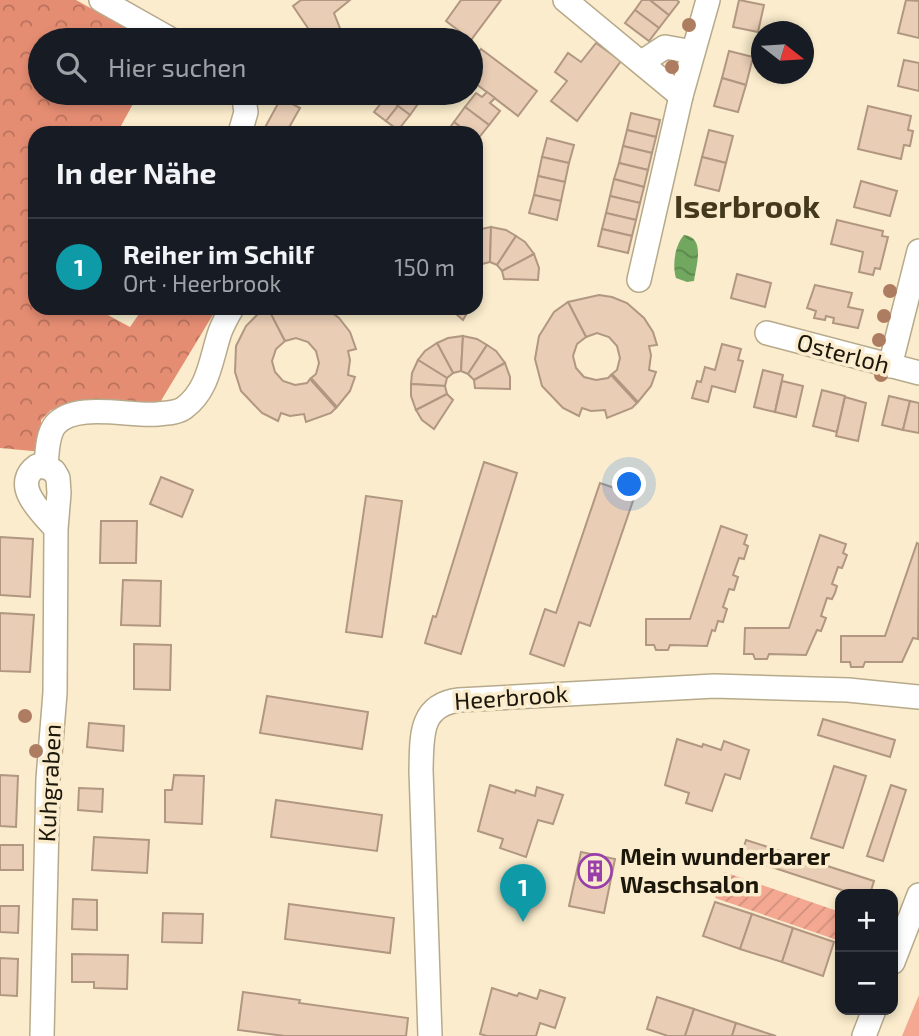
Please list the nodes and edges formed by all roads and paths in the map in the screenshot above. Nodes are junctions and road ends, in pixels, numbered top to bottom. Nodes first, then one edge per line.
1 (101, 0) edge
2 (565, 0) edge
3 (708, 0) edge
4 (151, 28) edge
5 (693, 52) junction
6 (642, 62) junction
7 (681, 96) junction
8 (245, 105) edge
9 (242, 126) edge
10 (919, 251) edge
11 (639, 280) dead end
12 (228, 315) edge
13 (767, 333) dead end
14 (890, 366) junction
15 (919, 373) edge
16 (46, 467) junction
17 (56, 529) junction
18 (919, 697) edge
19 (919, 895) edge
20 (897, 952) edge
21 (872, 1015) edge
22 (42, 1036) edge
23 (430, 1036) edge
24 (864, 1036) edge

1 - 4 street
2 - 6 street
3 - 5 street
5 - 6 street
5 - 7 street
6 - 7 street
7 - 11 street
8 - 9 street
10 - 14 street
12 - 16 street
13 - 14 street, Osterloh
14 - 15 street, Osterloh
16 - 17 street, Kuhgraben
16 - 17 street
17 - 22 street, Kuhgraben
18 - 23 street, Heerbrook
19 - 20 street
21 - 24 street

